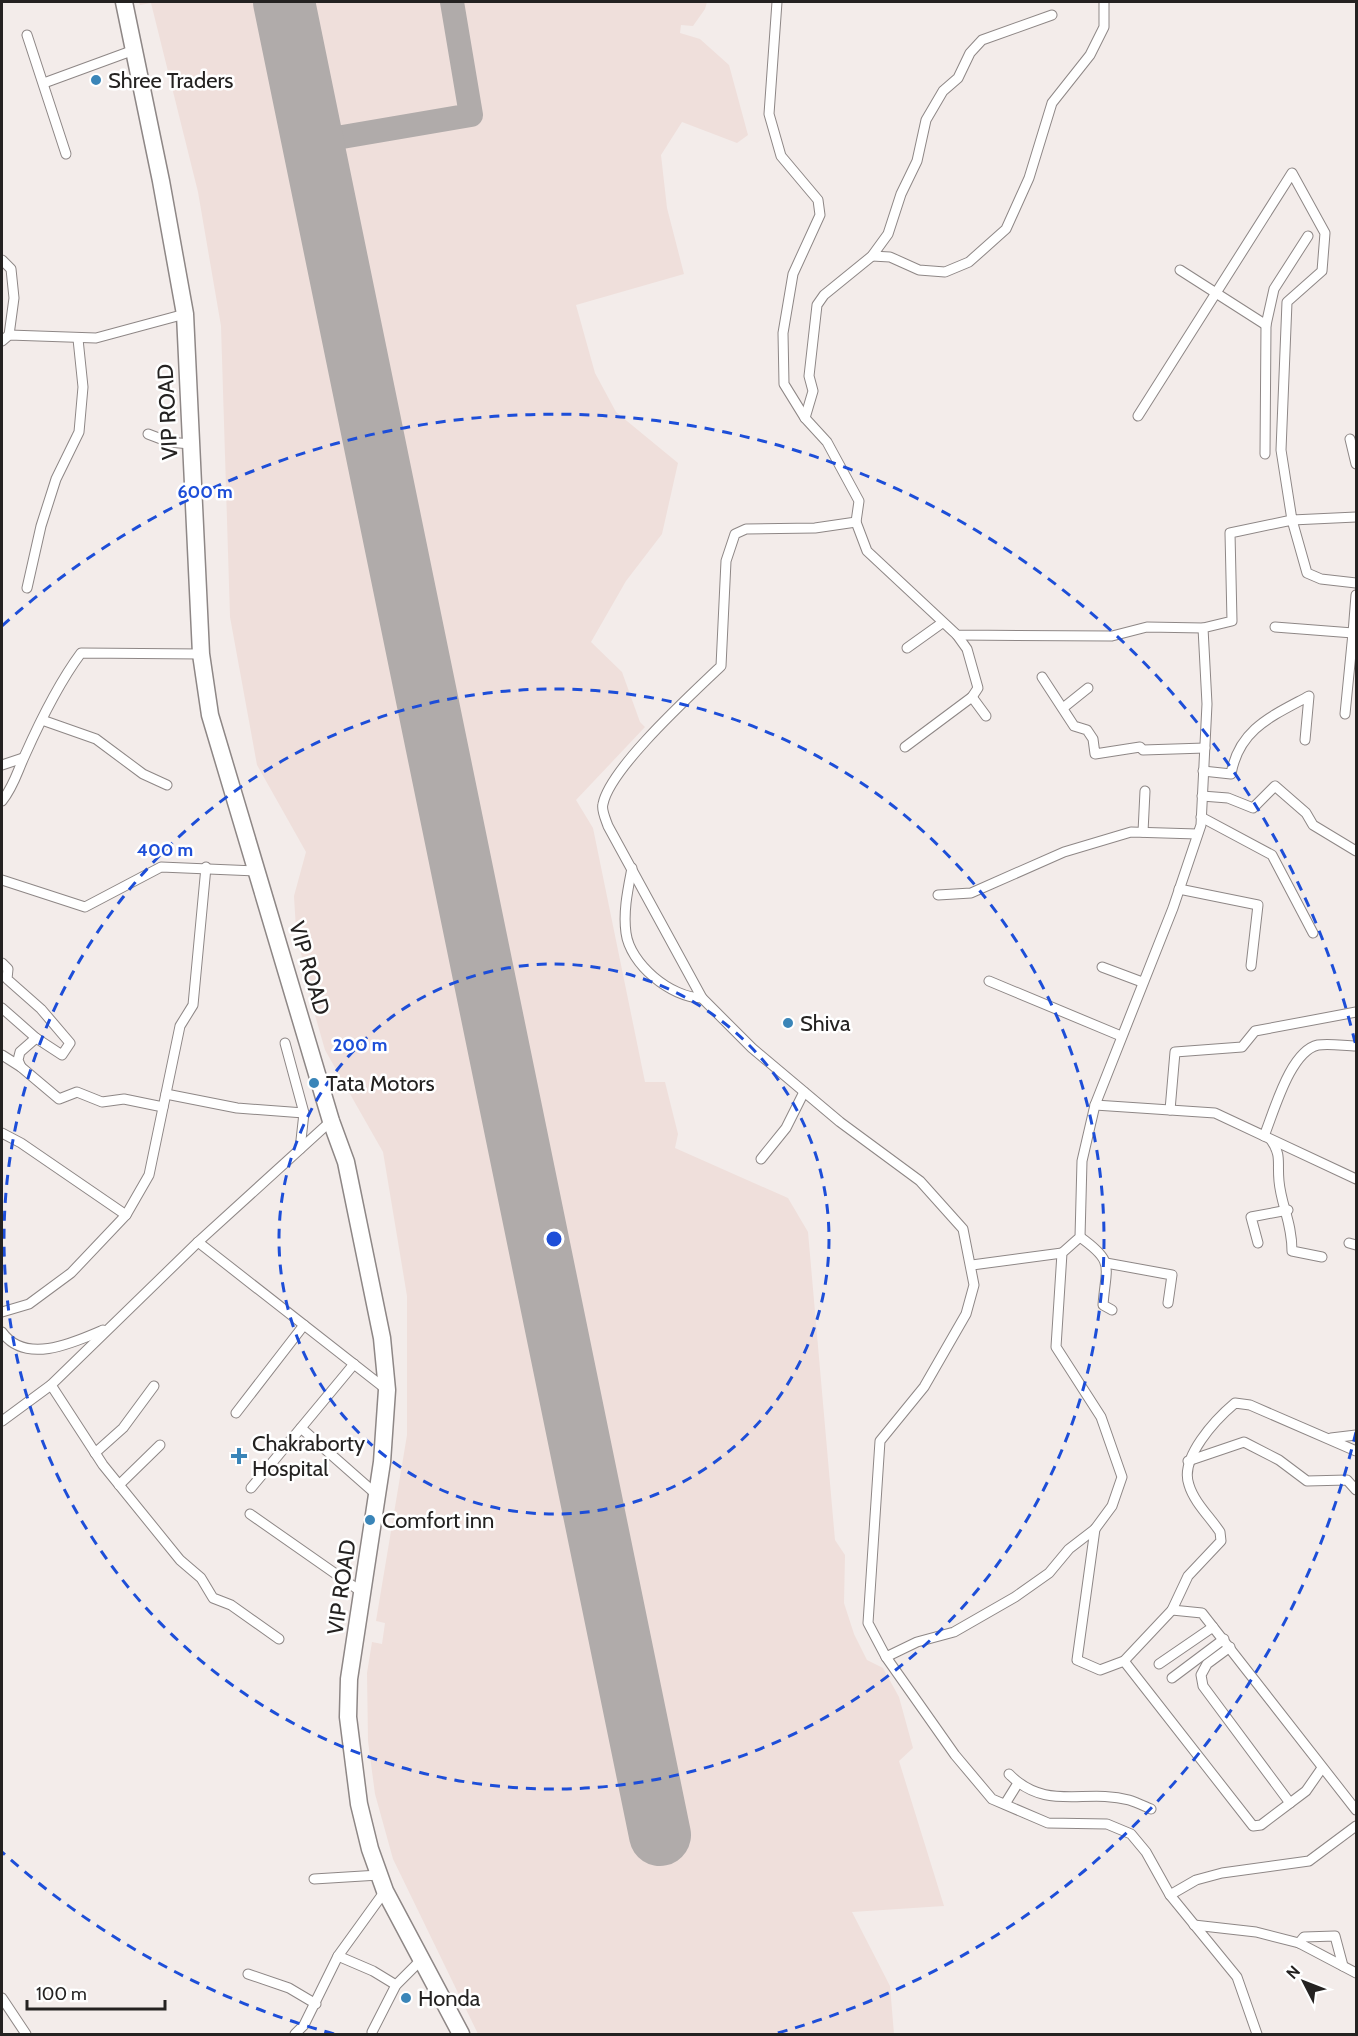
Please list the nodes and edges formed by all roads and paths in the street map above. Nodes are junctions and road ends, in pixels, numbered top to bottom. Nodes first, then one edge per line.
1 (124, 2) edge
2 (777, 2) edge
3 (1104, 2) edge
4 (1052, 15) dead end
5 (27, 34) dead end
6 (134, 50) junction
7 (44, 83) junction
8 (66, 154) dead end
9 (1308, 236) dead end
10 (872, 256) junction
11 (2, 261) edge
12 (1180, 270) dead end
13 (1217, 294) junction
14 (185, 314) junction
15 (1266, 325) junction
16 (5, 338) edge
17 (78, 339) junction
18 (1138, 416) dead end
19 (805, 418) junction
20 (148, 434) dead end
21 (1350, 439) dead end
22 (190, 444) junction
23 (1265, 453) dead end
24 (1356, 464) edge
25 (1356, 518) edge
26 (1292, 520) junction
27 (856, 522) junction
28 (1356, 583) edge
29 (27, 588) dead end
30 (1356, 595) edge
31 (942, 623) junction
32 (1275, 627) dead end
33 (1203, 628) junction
34 (1353, 633) junction
35 (957, 635) junction
36 (907, 648) dead end
37 (201, 654) junction
38 (1042, 677) dead end
39 (1352, 684) edge
40 (1088, 688) dead end
41 (972, 697) junction
42 (1063, 708) junction
43 (1345, 714) dead end
44 (986, 716) dead end
45 (42, 720) junction
46 (1305, 740) dead end
47 (905, 747) dead end
48 (1205, 748) junction
49 (23, 758) junction
50 (2, 765) edge
51 (1203, 771) junction
52 (167, 785) dead end
53 (1145, 791) dead end
54 (1202, 796) junction
55 (2, 801) edge
56 (1201, 817) junction
57 (1143, 832) junction
58 (1197, 834) junction
59 (1356, 851) edge
60 (207, 867) junction
61 (632, 868) junction
62 (258, 871) junction
63 (2, 880) edge
64 (1179, 889) junction
65 (938, 895) dead end
66 (1313, 933) dead end
67 (2, 963) edge
68 (1251, 966) dead end
69 (1102, 967) dead end
70 (989, 981) dead end
71 (1142, 982) junction
72 (702, 998) junction
73 (2, 1008) edge
74 (1356, 1012) edge
75 (1121, 1036) junction
76 (36, 1038) junction
77 (285, 1043) dead end
78 (1356, 1046) edge
79 (2, 1055) edge
80 (21, 1067) junction
81 (804, 1092) junction
82 (166, 1094) junction
83 (1095, 1105) junction
84 (163, 1107) junction
85 (1170, 1110) junction
86 (304, 1113) junction
87 (331, 1121) junction
88 (2, 1133) edge
89 (1268, 1138) junction
90 (300, 1149) junction
91 (761, 1159) dead end
92 (1356, 1179) edge
93 (1287, 1210) junction
94 (126, 1215) junction
95 (1080, 1237) junction
96 (198, 1242) junction
97 (1258, 1243) dead end
98 (1062, 1253) junction
99 (1322, 1257) dead end
100 (1106, 1263) junction
101 (972, 1265) junction
102 (1168, 1303) dead end
103 (1112, 1310) dead end
104 (2, 1312) edge
105 (304, 1325) junction
106 (110, 1327) junction
107 (2, 1332) edge
108 (354, 1364) junction
109 (51, 1385) junction
110 (154, 1386) dead end
111 (387, 1390) junction
112 (236, 1413) dead end
113 (2, 1421) edge
114 (302, 1428) junction
115 (1356, 1435) edge
116 (1323, 1436) junction
117 (160, 1445) dead end
118 (1356, 1451) edge
119 (95, 1453) junction
120 (1188, 1461) junction
121 (119, 1485) junction
122 (251, 1488) dead end
123 (1356, 1490) edge
124 (377, 1495) junction
125 (250, 1514) dead end
126 (1095, 1529) junction
127 (363, 1593) junction
128 (1172, 1610) junction
129 (1213, 1627) junction
130 (279, 1639) dead end
131 (1227, 1643) junction
132 (886, 1657) junction
133 (1124, 1661) junction
134 (1159, 1664) dead end
135 (1172, 1678) dead end
136 (1322, 1768) junction
137 (1009, 1774) dead end
138 (1018, 1783) junction
139 (1290, 1803) junction
140 (1005, 1804) junction
141 (1151, 1809) dead end
142 (1356, 1810) edge
143 (1356, 1826) edge
144 (314, 1878) dead end
145 (382, 1883) junction
146 (1170, 1895) junction
147 (1194, 1925) junction
148 (1299, 1942) junction
149 (338, 1956) junction
150 (422, 1959) junction
151 (1343, 1966) junction
152 (1356, 1973) edge
153 (248, 1974) dead end
154 (396, 1985) junction
155 (2, 1998) edge
156 (316, 2004) junction
157 (372, 2032) dead end
158 (26, 2034) edge
159 (295, 2034) edge
160 (461, 2034) edge
161 (1257, 2034) edge

1 - 6 highway, VIP ROAD
2 - 19 street
3 - 10 street
4 - 10 street
5 - 7 street
6 - 7 street
6 - 14 highway, VIP ROAD
7 - 8 street
9 - 15 street
10 - 19 street
11 - 16 street
12 - 13 street
13 - 15 street
13 - 18 street
13 - 26 street
14 - 17 street
14 - 22 highway, VIP ROAD
15 - 23 street
16 - 17 street
17 - 29 street
19 - 27 street
20 - 22 street
21 - 24 street
22 - 37 highway, VIP ROAD
25 - 26 street
26 - 28 street
26 - 33 street
27 - 31 street
27 - 61 street
30 - 34 street
31 - 35 street
31 - 36 street
32 - 34 street
33 - 35 street
33 - 48 street
34 - 39 street
35 - 41 street
37 - 45 street
37 - 62 highway, VIP ROAD
38 - 42 street
39 - 43 street
40 - 42 street
41 - 44 street
41 - 47 street
42 - 48 street
45 - 49 street
45 - 52 street
46 - 51 street
48 - 51 street
49 - 50 street
49 - 55 street
51 - 54 street
53 - 57 street
54 - 56 street
54 - 59 street
56 - 58 street
56 - 66 street
57 - 58 street
57 - 65 street
58 - 64 street
60 - 62 street
60 - 63 street
60 - 82 street
61 - 72 street
61 - 72 street
62 - 87 highway, VIP ROAD
64 - 68 street
64 - 71 street
67 - 76 street
69 - 71 street
70 - 75 street
71 - 75 street
72 - 81 street
73 - 76 street
74 - 85 street
75 - 83 street
76 - 80 street
77 - 86 street
78 - 89 street
79 - 80 street
80 - 84 street
81 - 91 street
81 - 101 street
82 - 84 street
82 - 86 street
83 - 85 street
83 - 95 street
84 - 94 street
85 - 89 street
86 - 90 street
87 - 90 street
87 - 111 highway, VIP ROAD
88 - 94 street
89 - 92 street
89 - 93 street
90 - 96 street
93 - 97 street
93 - 99 street
94 - 104 street
95 - 98 street
95 - 100 street
96 - 105 street
96 - 106 street
98 - 101 street
98 - 126 street
100 - 102 street
100 - 103 street
101 - 132 street
105 - 108 street
105 - 112 street
106 - 107 street
106 - 109 street
108 - 111 street
108 - 114 street
109 - 113 street
109 - 119 street
110 - 119 street
111 - 124 highway, VIP ROAD
114 - 122 street
114 - 124 street
115 - 116 street
116 - 118 street
116 - 120 street
117 - 121 street
119 - 121 street
120 - 123 street
120 - 128 street
121 - 130 street
124 - 127 highway, VIP ROAD
125 - 127 street
126 - 132 street
126 - 133 street
127 - 145 highway, VIP ROAD
128 - 129 street
128 - 133 street
129 - 131 street
129 - 134 street
131 - 135 street
131 - 136 street
131 - 139 street
132 - 140 street
133 - 139 street
136 - 139 street
136 - 142 street
137 - 138 street
138 - 140 street
138 - 141 street
140 - 146 street
143 - 146 street
144 - 145 street
145 - 149 street
145 - 150 highway, VIP ROAD
146 - 147 street
147 - 148 street
147 - 161 street
148 - 151 street
148 - 151 street
149 - 154 street
149 - 156 street
150 - 154 street
150 - 160 highway, VIP ROAD
151 - 152 street
153 - 156 street
154 - 157 street
155 - 158 street
156 - 159 street

